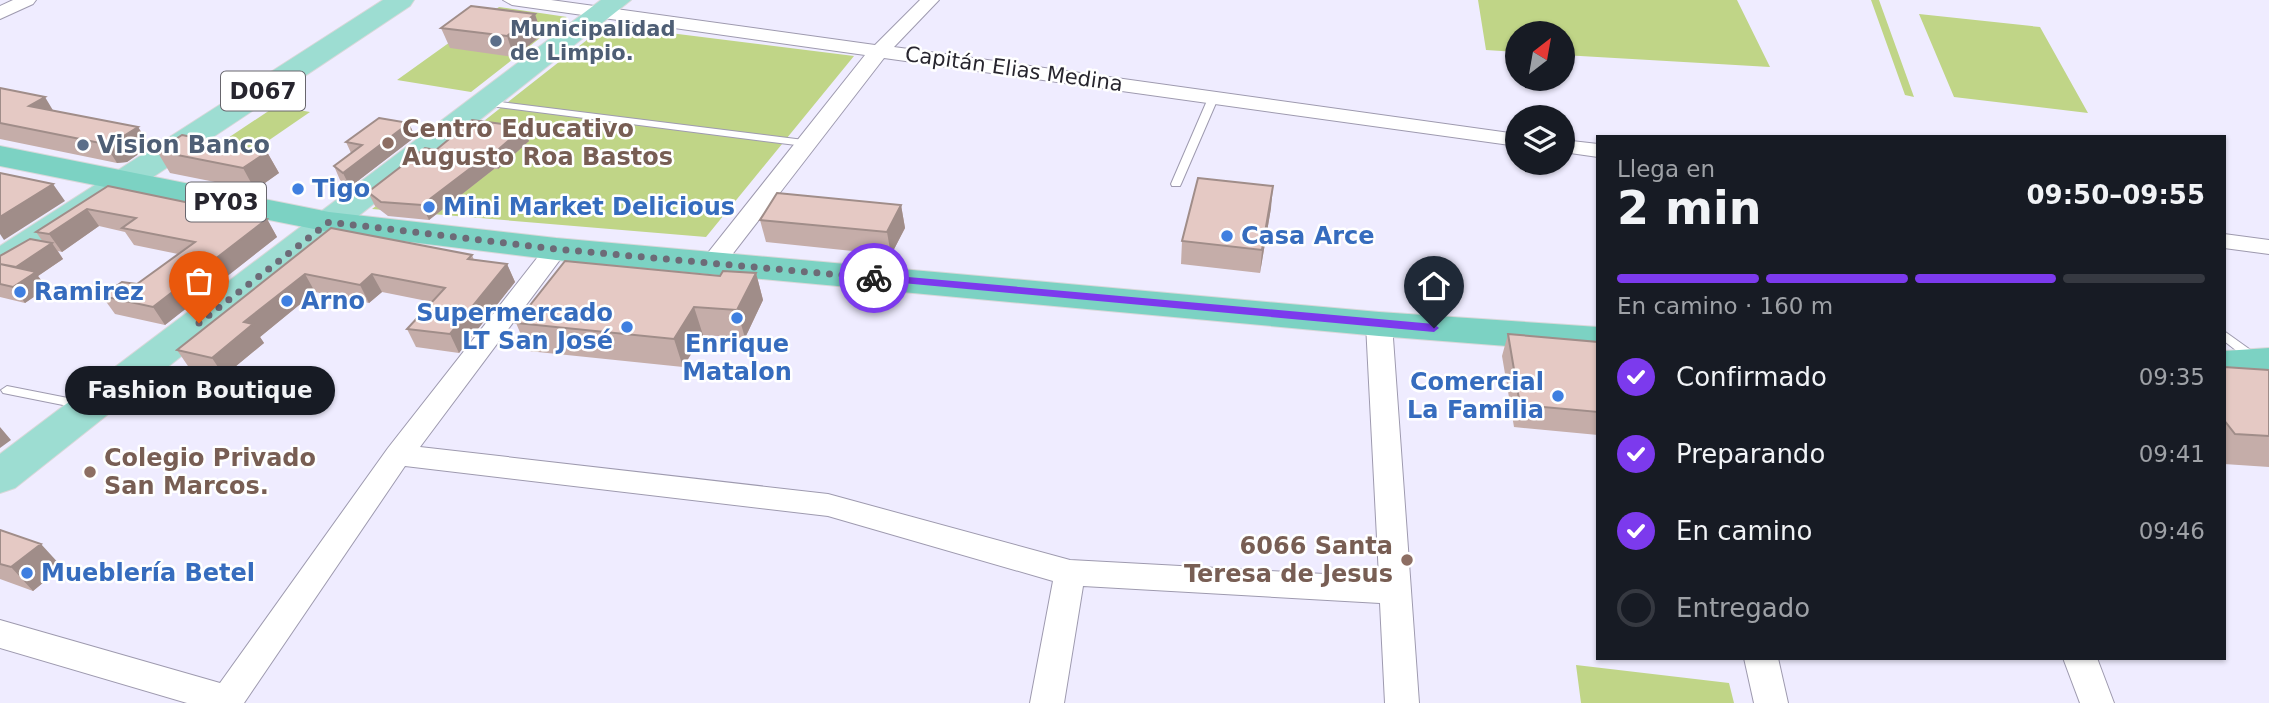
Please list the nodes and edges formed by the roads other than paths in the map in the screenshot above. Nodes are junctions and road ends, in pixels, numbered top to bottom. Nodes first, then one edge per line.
1 (27, 0) edge
2 (401, 0) edge
3 (512, 0) edge
4 (930, 0) edge
5 (609, 7) edge
6 (0, 13) edge
7 (880, 51) junction
8 (1214, 96) junction
9 (485, 103) junction
10 (1505, 138) edge
11 (804, 143) junction
12 (1575, 148) edge
13 (1596, 151) edge
14 (0, 156) edge
15 (124, 181) junction
16 (1176, 184) dead end
17 (329, 222) junction
18 (2226, 241) edge
19 (2269, 247) edge
20 (556, 249) junction
21 (0, 262) edge
22 (712, 264) junction
23 (1379, 324) junction
24 (2226, 337) edge
25 (1596, 340) edge
26 (2250, 362) edge
27 (7, 390) dead end
28 (90, 407) junction
29 (398, 455) junction
30 (0, 477) edge
31 (1070, 573) junction
32 (1395, 591) junction
33 (0, 634) edge
34 (1761, 660) edge
35 (2081, 660) edge
36 (226, 702) edge
37 (1047, 703) edge
38 (1402, 703) edge
39 (1771, 703) edge
40 (2097, 703) edge

1 - 6 street
2 - 15 main road, D067
3 - 5 street, Capitán Elias Medina
4 - 7 street
5 - 7 street, Capitán Elias Medina
5 - 9 main road
7 - 8 street, Capitán Elias Medina
7 - 11 street
8 - 10 street, Capitán Elias Medina
8 - 16 lane
9 - 11 lane
9 - 17 main road
11 - 22 street
12 - 13 street
14 - 15 highway, PY03
15 - 17 highway, PY03
15 - 21 main road, D067
17 - 20 highway, PY03
17 - 28 main road
18 - 19 street
20 - 22 highway, PY03
20 - 29 street
22 - 23 highway, PY03
23 - 25 highway, PY03
23 - 32 street
24 - 26 lane
27 - 28 lane
28 - 30 main road
29 - 31 street
29 - 36 street
31 - 32 street
31 - 37 street
32 - 38 street
33 - 36 street
34 - 39 street
35 - 40 street

